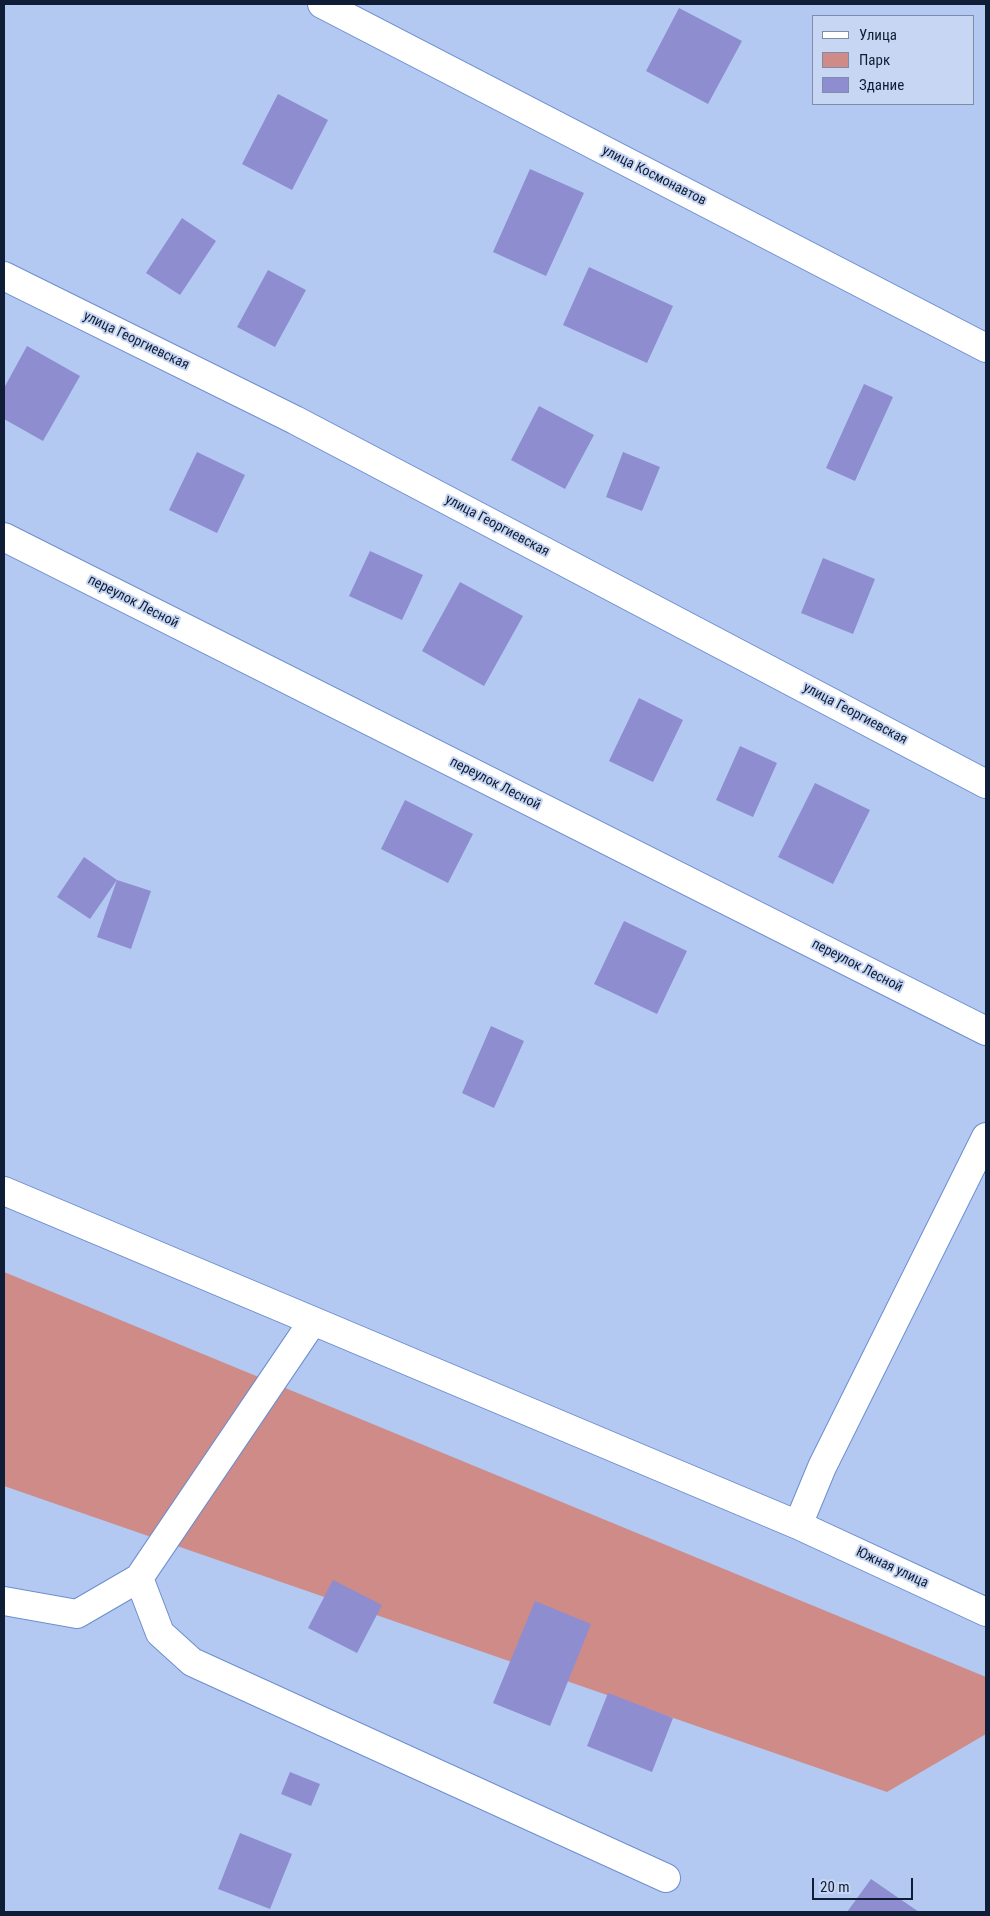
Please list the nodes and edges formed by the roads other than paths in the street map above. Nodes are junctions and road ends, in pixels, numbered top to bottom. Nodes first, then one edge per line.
1 (322, 4) edge
2 (4, 276) edge
3 (986, 348) edge
4 (4, 537) edge
5 (986, 784) edge
6 (986, 1031) edge
7 (986, 1136) edge
8 (4, 1191) edge
9 (312, 1320) junction
10 (798, 1525) junction
11 (139, 1578) junction
12 (4, 1601) edge
13 (986, 1612) edge
14 (666, 1878) dead end

1 - 3 street, улица Космонавтов
2 - 5 street, улица Георгиевская
4 - 6 street, переулок Лесной
7 - 10 street
8 - 9 street, Южная улица
9 - 10 street, Южная улица
9 - 11 street
10 - 13 street, Южная улица
11 - 12 street
11 - 14 street

